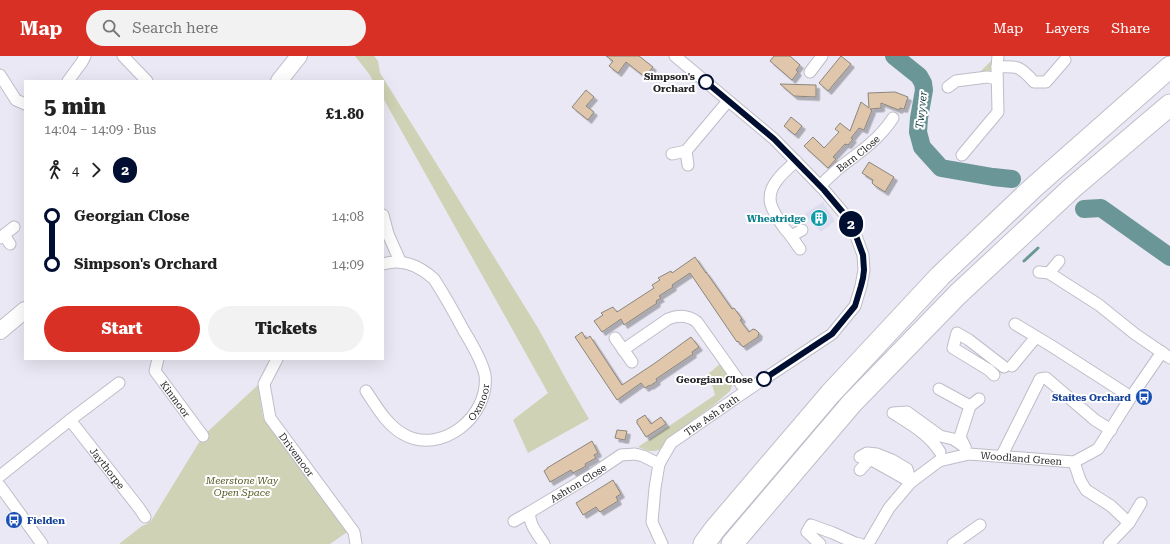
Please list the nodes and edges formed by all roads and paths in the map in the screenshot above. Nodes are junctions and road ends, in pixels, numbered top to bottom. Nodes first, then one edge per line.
1 (85, 56) edge
2 (123, 56) edge
3 (299, 56) edge
4 (675, 56) edge
5 (818, 58) edge
6 (1064, 60) dead end
7 (997, 61) edge
8 (1170, 67) edge
9 (810, 72) dead end
10 (0, 75) edge
11 (141, 78) edge
12 (997, 79) junction
13 (69, 80) edge
14 (280, 80) edge
15 (948, 87) dead end
16 (728, 101) junction
17 (24, 104) edge
18 (1170, 105) edge
19 (893, 118) dead end
20 (686, 151) junction
21 (672, 154) dead end
22 (962, 155) dead end
23 (796, 161) junction
24 (688, 165) dead end
25 (820, 186) junction
26 (384, 219) edge
27 (14, 228) dead end
28 (802, 230) dead end
29 (791, 236) junction
30 (4, 239) edge
31 (800, 249) dead end
32 (400, 261) junction
33 (1059, 261) dead end
34 (384, 264) edge
35 (24, 311) edge
36 (1015, 324) dead end
37 (1, 329) edge
38 (1036, 337) junction
39 (615, 338) dead end
40 (623, 350) junction
41 (1166, 355) edge
42 (158, 360) edge
43 (276, 360) edge
44 (632, 362) dead end
45 (994, 375) dead end
46 (117, 389) dead end
47 (940, 389) dead end
48 (366, 391) dead end
49 (746, 391) junction
50 (1131, 397) junction
51 (70, 420) junction
52 (1110, 430) junction
53 (203, 436) dead end
54 (956, 438) junction
55 (967, 451) junction
56 (1003, 453) dead end
57 (860, 457) dead end
58 (940, 457) junction
59 (1074, 462) junction
60 (659, 464) junction
61 (860, 470) dead end
62 (0, 476) edge
63 (911, 482) junction
64 (0, 486) edge
65 (1141, 503) dead end
66 (143, 509) dead end
67 (530, 512) junction
68 (514, 520) dead end
69 (1129, 523) junction
70 (980, 525) dead end
71 (36, 542) edge
72 (356, 544) edge
73 (544, 544) edge
74 (662, 544) edge
75 (704, 544) edge
76 (732, 544) edge
77 (820, 544) edge
78 (860, 544) edge
79 (868, 544) edge
80 (953, 544) edge
81 (1109, 544) edge

1 - 13 street
2 - 11 street
3 - 14 street
4 - 16 street, The Ash Path
5 - 9 street
6 - 7 street
7 - 12 street
8 - 75 highway
10 - 17 street
12 - 15 street
12 - 22 street
16 - 20 street
16 - 23 street, The Ash Path
18 - 76 highway
19 - 25 street, Barn Close
20 - 21 street
20 - 24 street
23 - 25 street, The Ash Path
23 - 29 street
25 - 49 street, The Ash Path
26 - 32 street
27 - 30 street
28 - 29 street
29 - 31 street
32 - 34 street, Oxmoor
32 - 48 street, Oxmoor
33 - 41 street
35 - 37 street
36 - 38 street
38 - 45 street
38 - 50 street
39 - 40 street
40 - 44 street
40 - 49 street
41 - 50 street, Woodland Green
42 - 53 street, Kinmoor
43 - 72 street, Drivemoor
46 - 51 street
47 - 54 street
49 - 60 street, The Ash Path
50 - 52 street, Woodland Green
51 - 62 street
51 - 66 street, Jaythorpe
52 - 56 street, Woodland Green
52 - 59 street, Woodland Green
54 - 55 street
54 - 58 street
54 - 58 street
55 - 58 street, Woodland Green
55 - 59 street, Woodland Green
57 - 63 street
58 - 63 street, Woodland Green
59 - 69 street, Woodland Green
60 - 67 street, Ashton Close
60 - 74 street, The Ash Path
61 - 63 street
63 - 79 street, Woodland Green
64 - 71 street
65 - 69 street
67 - 68 street, Ashton Close
67 - 73 street
69 - 81 street
70 - 80 street
77 - 78 street

